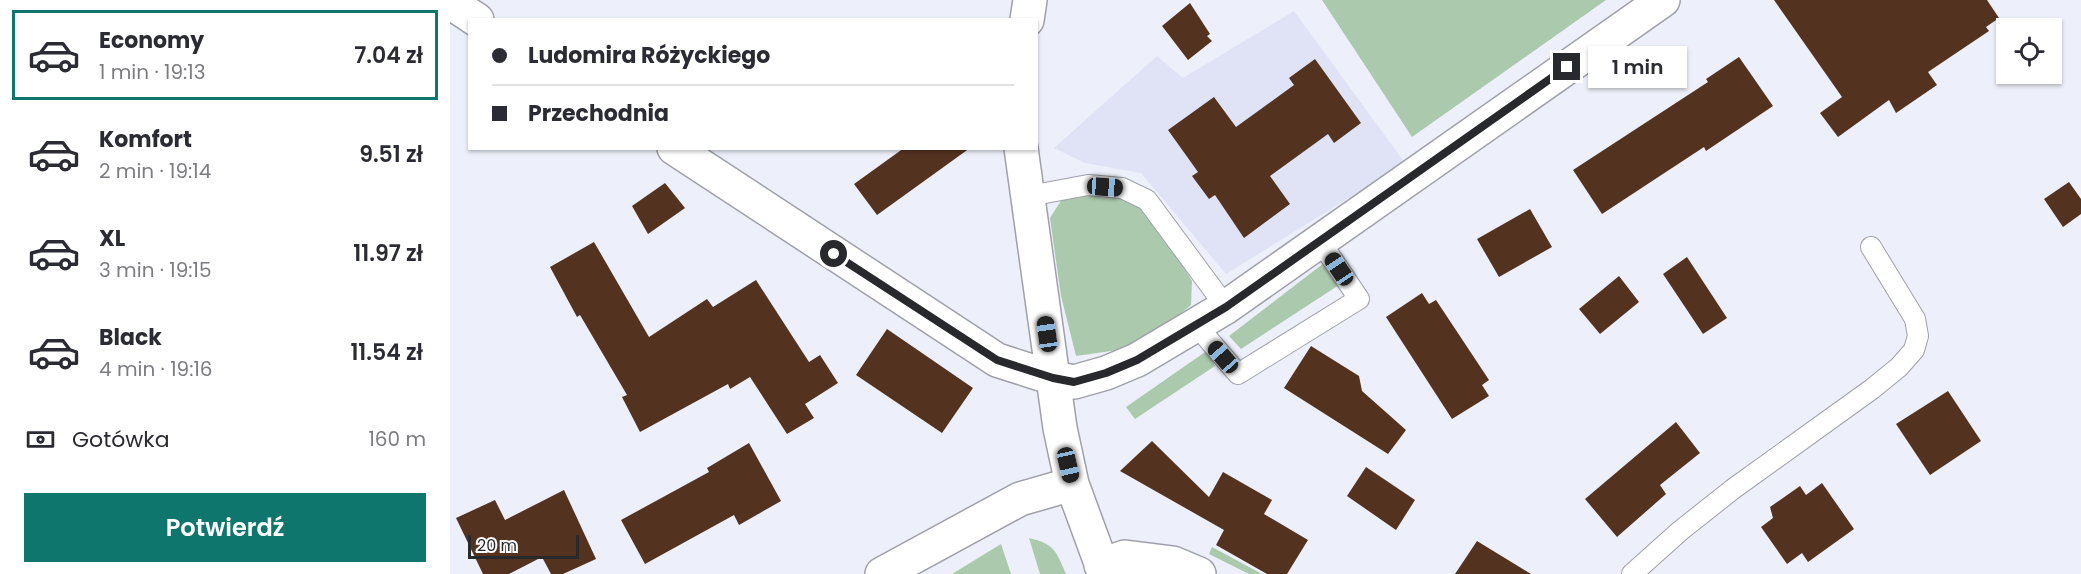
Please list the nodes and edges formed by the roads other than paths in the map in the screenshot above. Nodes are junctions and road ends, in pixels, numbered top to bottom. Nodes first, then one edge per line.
1 (1030, 0) edge
2 (1663, 0) edge
3 (450, 2) edge
4 (474, 18) edge
5 (1027, 18) edge
6 (677, 150) edge
7 (1021, 150) edge
8 (1029, 196) junction
9 (1320, 241) junction
10 (1871, 247) dead end
11 (1226, 307) junction
12 (1196, 325) junction
13 (1053, 378) junction
14 (1072, 484) junction
15 (1103, 569) edge
16 (882, 574) edge
17 (1199, 574) edge
18 (1632, 574) edge

1 - 5 street
2 - 9 street
3 - 4 street
6 - 13 street
7 - 8 street
8 - 11 lane
8 - 13 street
9 - 11 street
9 - 12 lane
10 - 18 lane
11 - 12 street
12 - 13 street
13 - 14 street
14 - 15 street
14 - 16 street
15 - 17 street

